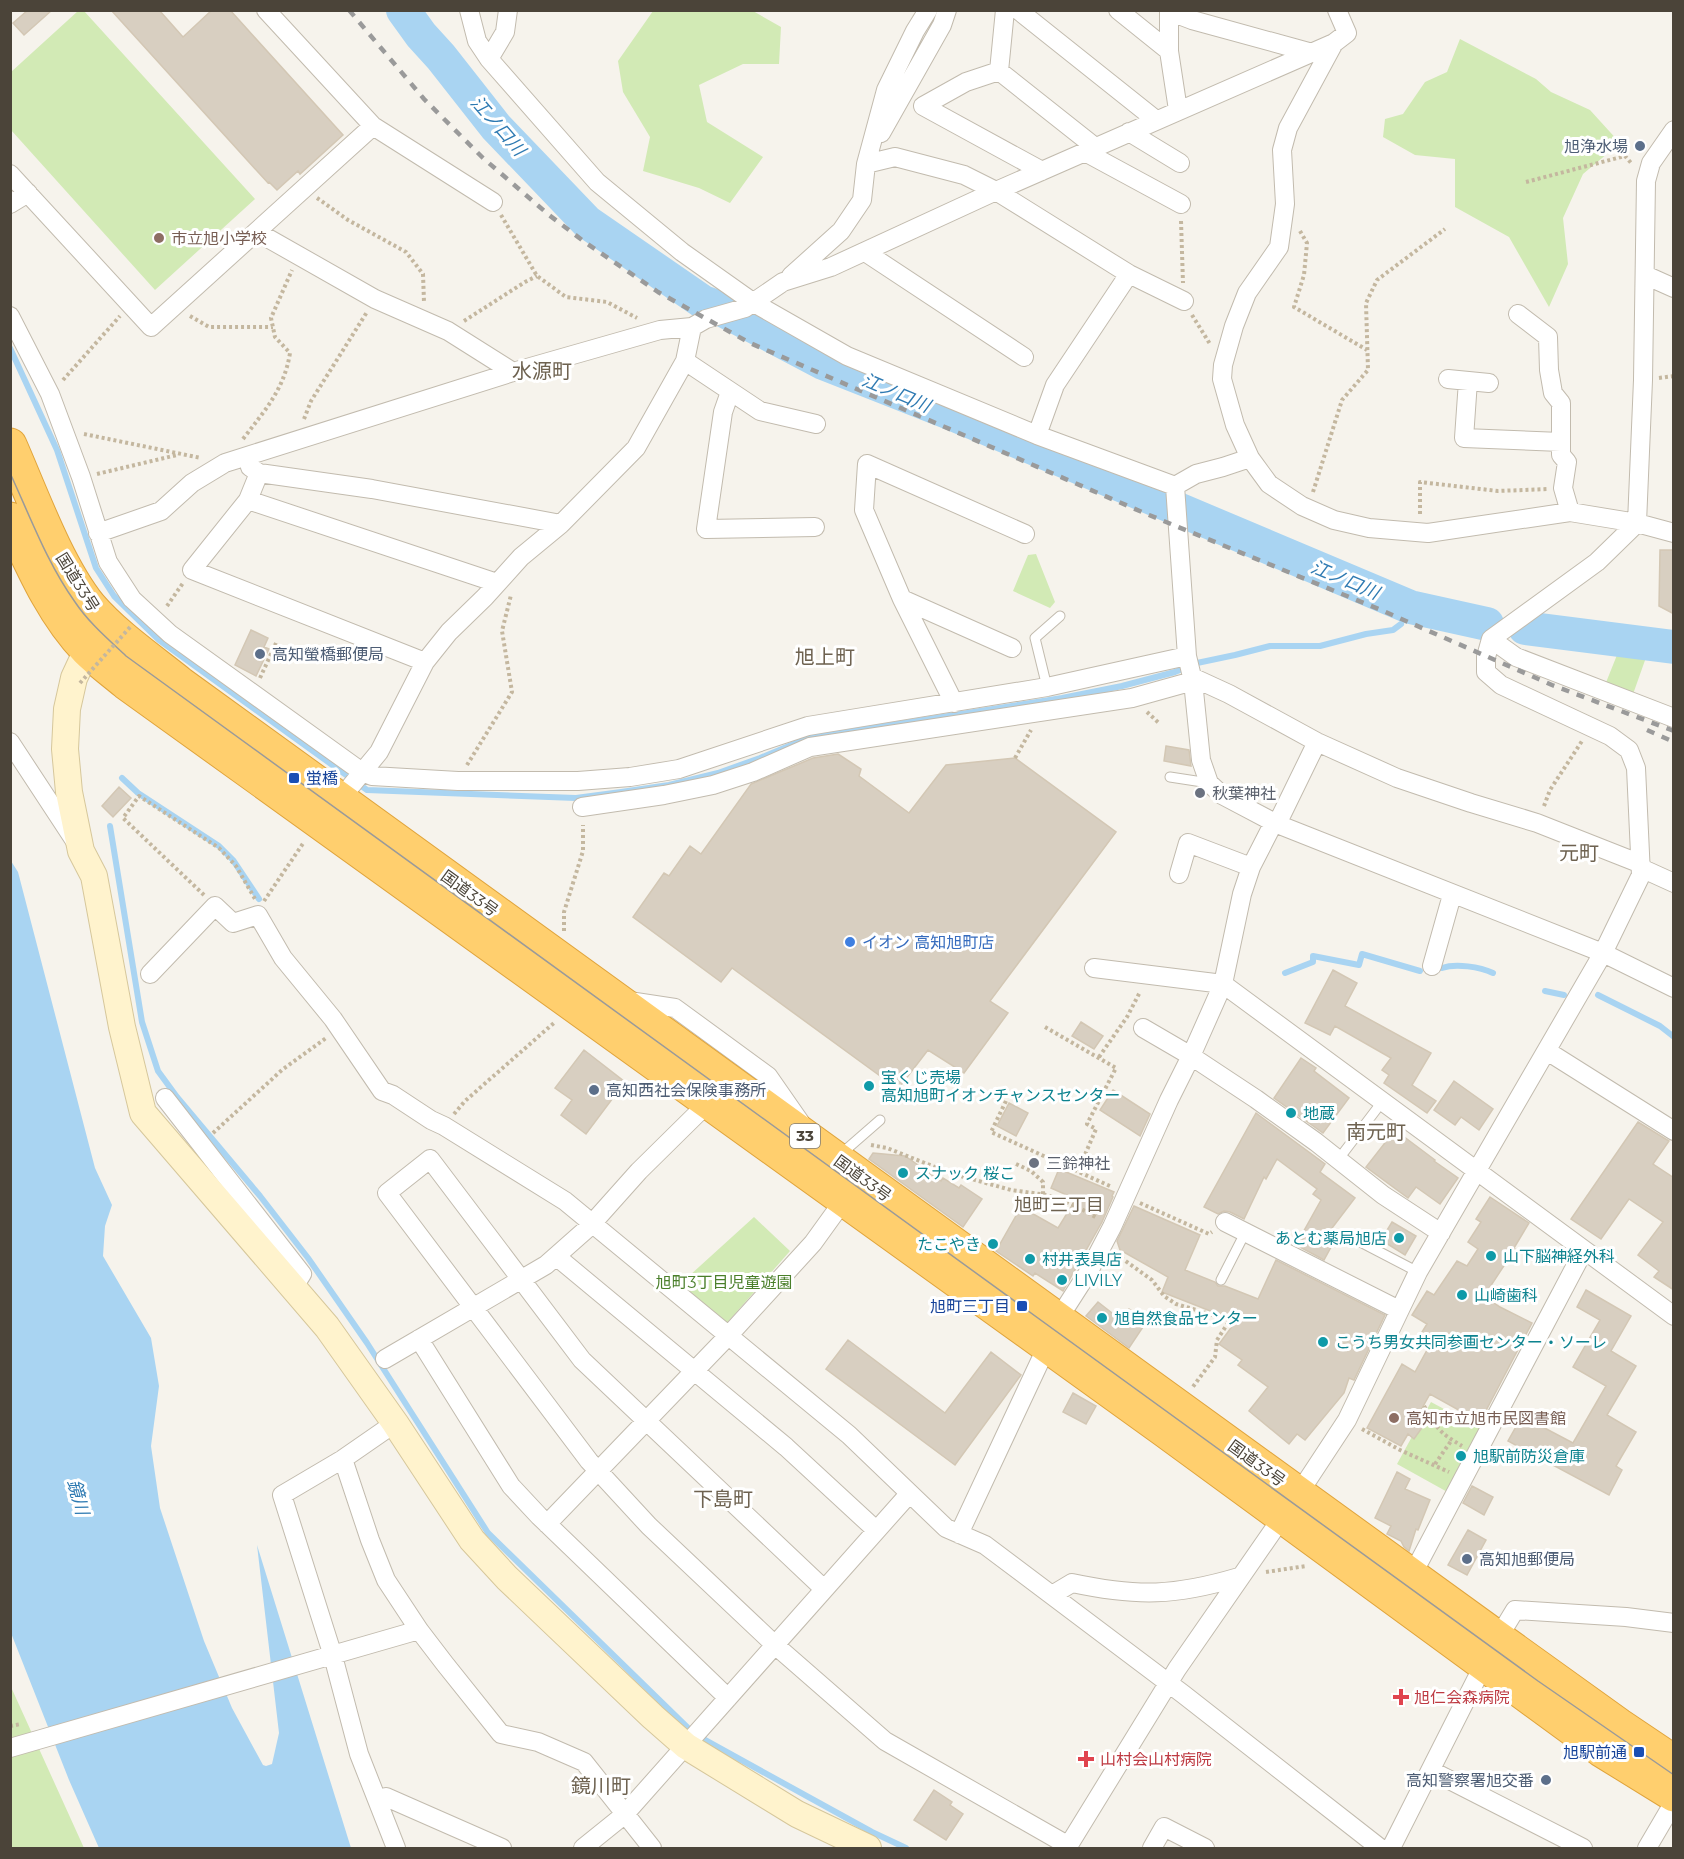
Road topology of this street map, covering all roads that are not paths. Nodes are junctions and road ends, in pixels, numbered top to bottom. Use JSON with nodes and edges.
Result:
{"nodes":[{"id":1,"x":266,"y":10,"type":"edge"},
{"id":2,"x":469,"y":10,"type":"edge"},
{"id":3,"x":508,"y":10,"type":"edge"},
{"id":4,"x":928,"y":10,"type":"edge"},
{"id":5,"x":947,"y":10,"type":"edge"},
{"id":6,"x":1005,"y":10,"type":"edge"},
{"id":7,"x":1018,"y":10,"type":"edge"},
{"id":8,"x":1118,"y":10,"type":"edge"},
{"id":9,"x":1336,"y":10,"type":"edge"},
{"id":10,"x":1170,"y":11,"type":"edge"},
{"id":11,"x":1334,"y":43,"type":"junction"},
{"id":12,"x":1169,"y":51,"type":"junction"},
{"id":13,"x":1312,"y":53,"type":"junction"},
{"id":14,"x":489,"y":59,"type":"junction"},
{"id":15,"x":999,"y":71,"type":"junction"},
{"id":16,"x":1178,"y":110,"type":"junction"},
{"id":17,"x":1156,"y":120,"type":"junction"},
{"id":18,"x":373,"y":126,"type":"junction"},
{"id":19,"x":1674,"y":130,"type":"edge"},
{"id":20,"x":1129,"y":132,"type":"junction"},
{"id":21,"x":1090,"y":150,"type":"junction"},
{"id":22,"x":868,"y":158,"type":"junction"},
{"id":23,"x":1180,"y":163,"type":"dead end"},
{"id":24,"x":1042,"y":171,"type":"junction"},
{"id":25,"x":10,"y":174,"type":"edge"},
{"id":26,"x":996,"y":191,"type":"junction"},
{"id":27,"x":28,"y":193,"type":"junction"},
{"id":28,"x":493,"y":202,"type":"road end"},
{"id":29,"x":10,"y":204,"type":"edge"},
{"id":30,"x":1181,"y":204,"type":"road end"},
{"id":31,"x":257,"y":232,"type":"junction"},
{"id":32,"x":865,"y":252,"type":"junction"},
{"id":33,"x":1130,"y":274,"type":"junction"},
{"id":34,"x":1645,"y":275,"type":"junction"},
{"id":35,"x":783,"y":282,"type":"junction"},
{"id":36,"x":1674,"y":288,"type":"edge"},
{"id":37,"x":1184,"y":301,"type":"road end"},
{"id":38,"x":750,"y":305,"type":"junction"},
{"id":39,"x":1518,"y":314,"type":"dead end"},
{"id":40,"x":10,"y":316,"type":"edge"},
{"id":41,"x":692,"y":327,"type":"junction"},
{"id":42,"x":1024,"y":357,"type":"dead end"},
{"id":43,"x":685,"y":361,"type":"junction"},
{"id":44,"x":513,"y":372,"type":"junction"},
{"id":45,"x":1448,"y":379,"type":"dead end"},
{"id":46,"x":1468,"y":381,"type":"junction"},
{"id":47,"x":1489,"y":383,"type":"dead end"},
{"id":48,"x":730,"y":392,"type":"junction"},
{"id":49,"x":816,"y":424,"type":"dead end"},
{"id":50,"x":1036,"y":435,"type":"junction"},
{"id":51,"x":1561,"y":442,"type":"junction"},
{"id":52,"x":10,"y":445,"type":"edge"},
{"id":53,"x":1250,"y":458,"type":"junction"},
{"id":54,"x":231,"y":461,"type":"junction"},
{"id":55,"x":259,"y":472,"type":"junction"},
{"id":56,"x":1176,"y":491,"type":"junction"},
{"id":57,"x":248,"y":500,"type":"junction"},
{"id":58,"x":1570,"y":512,"type":"junction"},
{"id":59,"x":10,"y":519,"type":"edge"},
{"id":60,"x":1637,"y":523,"type":"junction"},
{"id":61,"x":561,"y":524,"type":"junction"},
{"id":62,"x":815,"y":527,"type":"dead end"},
{"id":63,"x":98,"y":533,"type":"junction"},
{"id":64,"x":1674,"y":533,"type":"edge"},
{"id":65,"x":1025,"y":534,"type":"dead end"},
{"id":66,"x":497,"y":584,"type":"junction"},
{"id":67,"x":902,"y":599,"type":"junction"},
{"id":68,"x":1060,"y":616,"type":"dead end"},
{"id":69,"x":110,"y":634,"type":"junction"},
{"id":70,"x":1491,"y":639,"type":"junction"},
{"id":71,"x":1012,"y":648,"type":"dead end"},
{"id":72,"x":425,"y":662,"type":"junction"},
{"id":73,"x":1190,"y":669,"type":"junction"},
{"id":74,"x":1047,"y":687,"type":"junction"},
{"id":75,"x":954,"y":703,"type":"junction"},
{"id":76,"x":1674,"y":718,"type":"edge"},
{"id":77,"x":10,"y":742,"type":"edge"},
{"id":78,"x":1317,"y":742,"type":"junction"},
{"id":79,"x":733,"y":766,"type":"junction"},
{"id":80,"x":1170,"y":777,"type":"dead end"},
{"id":81,"x":1209,"y":783,"type":"junction"},
{"id":82,"x":347,"y":791,"type":"junction"},
{"id":83,"x":580,"y":795,"type":"junction"},
{"id":84,"x":1276,"y":823,"type":"junction"},
{"id":85,"x":81,"y":851,"type":"junction"},
{"id":86,"x":1641,"y":866,"type":"junction"},
{"id":87,"x":1251,"y":867,"type":"junction"},
{"id":88,"x":1179,"y":874,"type":"dead end"},
{"id":89,"x":1674,"y":883,"type":"edge"},
{"id":90,"x":1452,"y":895,"type":"junction"},
{"id":91,"x":1603,"y":953,"type":"junction"},
{"id":92,"x":1432,"y":966,"type":"dead end"},
{"id":93,"x":1094,"y":968,"type":"dead end"},
{"id":94,"x":150,"y":974,"type":"dead end"},
{"id":95,"x":1223,"y":984,"type":"junction"},
{"id":96,"x":1674,"y":988,"type":"edge"},
{"id":97,"x":1143,"y":1028,"type":"dead end"},
{"id":98,"x":1547,"y":1051,"type":"junction"},
{"id":99,"x":1191,"y":1056,"type":"junction"},
{"id":100,"x":165,"y":1098,"type":"dead end"},
{"id":101,"x":1382,"y":1102,"type":"junction"},
{"id":102,"x":708,"y":1103,"type":"junction"},
{"id":103,"x":880,"y":1120,"type":"dead end"},
{"id":104,"x":1674,"y":1131,"type":"edge"},
{"id":105,"x":1344,"y":1152,"type":"dead end"},
{"id":106,"x":829,"y":1159,"type":"junction"},
{"id":107,"x":1475,"y":1172,"type":"junction"},
{"id":108,"x":844,"y":1200,"type":"junction"},
{"id":109,"x":1225,"y":1222,"type":"road end"},
{"id":110,"x":592,"y":1223,"type":"junction"},
{"id":111,"x":1245,"y":1233,"type":"junction"},
{"id":112,"x":1441,"y":1233,"type":"junction"},
{"id":113,"x":1347,"y":1234,"type":"dead end"},
{"id":114,"x":1584,"y":1250,"type":"junction"},
{"id":115,"x":557,"y":1257,"type":"junction"},
{"id":116,"x":1418,"y":1272,"type":"junction"},
{"id":117,"x":521,"y":1280,"type":"junction"},
{"id":118,"x":1221,"y":1280,"type":"dead end"},
{"id":119,"x":293,"y":1288,"type":"junction"},
{"id":120,"x":473,"y":1306,"type":"junction"},
{"id":121,"x":1399,"y":1310,"type":"junction"},
{"id":122,"x":1674,"y":1316,"type":"edge"},
{"id":123,"x":1053,"y":1333,"type":"junction"},
{"id":124,"x":729,"y":1335,"type":"junction"},
{"id":125,"x":419,"y":1339,"type":"junction"},
{"id":126,"x":385,"y":1359,"type":"dead end"},
{"id":127,"x":694,"y":1371,"type":"junction"},
{"id":128,"x":646,"y":1422,"type":"junction"},
{"id":129,"x":395,"y":1423,"type":"junction"},
{"id":130,"x":343,"y":1459,"type":"junction"},
{"id":131,"x":598,"y":1471,"type":"junction"},
{"id":132,"x":909,"y":1494,"type":"junction"},
{"id":133,"x":1291,"y":1505,"type":"junction"},
{"id":134,"x":547,"y":1524,"type":"junction"},
{"id":135,"x":876,"y":1530,"type":"junction"},
{"id":136,"x":959,"y":1534,"type":"junction"},
{"id":137,"x":1239,"y":1577,"type":"junction"},
{"id":138,"x":824,"y":1589,"type":"junction"},
{"id":139,"x":1406,"y":1589,"type":"junction"},
{"id":140,"x":1052,"y":1595,"type":"junction"},
{"id":141,"x":1674,"y":1623,"type":"edge"},
{"id":142,"x":419,"y":1630,"type":"junction"},
{"id":143,"x":775,"y":1645,"type":"junction"},
{"id":144,"x":1491,"y":1651,"type":"junction"},
{"id":145,"x":333,"y":1656,"type":"junction"},
{"id":146,"x":1169,"y":1683,"type":"junction"},
{"id":147,"x":728,"y":1698,"type":"junction"},
{"id":148,"x":345,"y":1699,"type":"junction"},
{"id":149,"x":688,"y":1743,"type":"junction"},
{"id":150,"x":10,"y":1748,"type":"edge"},
{"id":151,"x":1674,"y":1762,"type":"edge"},
{"id":152,"x":1432,"y":1771,"type":"junction"},
{"id":153,"x":1674,"y":1795,"type":"edge"},
{"id":154,"x":386,"y":1797,"type":"junction"},
{"id":155,"x":1674,"y":1802,"type":"edge"},
{"id":156,"x":624,"y":1815,"type":"junction"},
{"id":157,"x":386,"y":1822,"type":"junction"},
{"id":158,"x":1068,"y":1847,"type":"edge"},
{"id":159,"x":396,"y":1848,"type":"edge"},
{"id":160,"x":502,"y":1848,"type":"edge"},
{"id":161,"x":583,"y":1848,"type":"edge"},
{"id":162,"x":652,"y":1848,"type":"edge"},
{"id":163,"x":868,"y":1848,"type":"edge"},
{"id":164,"x":1152,"y":1848,"type":"edge"},
{"id":165,"x":1205,"y":1848,"type":"edge"},
{"id":166,"x":1380,"y":1848,"type":"edge"},
{"id":167,"x":1391,"y":1848,"type":"edge"},
{"id":168,"x":1583,"y":1848,"type":"edge"},
{"id":169,"x":1647,"y":1848,"type":"edge"}],
"edges":[{"from":1,"to":18,"type":"street"},
{"from":2,"to":14,"type":"street"},
{"from":3,"to":14,"type":"street"},
{"from":4,"to":22,"type":"street"},
{"from":5,"to":22,"type":"street"},
{"from":6,"to":15,"type":"street"},
{"from":7,"to":17,"type":"street"},
{"from":8,"to":12,"type":"street"},
{"from":9,"to":11,"type":"street"},
{"from":10,"to":12,"type":"street"},
{"from":10,"to":13,"type":"street"},
{"from":11,"to":13,"type":"street"},
{"from":11,"to":53,"type":"street"},
{"from":12,"to":16,"type":"street"},
{"from":13,"to":16,"type":"street"},
{"from":14,"to":38,"type":"street"},
{"from":15,"to":21,"type":"street"},
{"from":15,"to":24,"type":"street"},
{"from":16,"to":17,"type":"street"},
{"from":17,"to":20,"type":"street"},
{"from":18,"to":28,"type":"street"},
{"from":18,"to":31,"type":"street"},
{"from":19,"to":34,"type":"street"},
{"from":20,"to":21,"type":"street"},
{"from":20,"to":23,"type":"street"},
{"from":21,"to":24,"type":"street"},
{"from":21,"to":30,"type":"street"},
{"from":22,"to":26,"type":"street"},
{"from":22,"to":35,"type":"street"},
{"from":24,"to":26,"type":"street"},
{"from":25,"to":27,"type":"street"},
{"from":26,"to":32,"type":"street"},
{"from":26,"to":33,"type":"street"},
{"from":27,"to":29,"type":"street"},
{"from":27,"to":31,"type":"street"},
{"from":31,"to":44,"type":"street"},
{"from":32,"to":35,"type":"street"},
{"from":32,"to":42,"type":"street"},
{"from":33,"to":37,"type":"street"},
{"from":33,"to":50,"type":"street"},
{"from":34,"to":36,"type":"street"},
{"from":34,"to":60,"type":"street"},
{"from":35,"to":38,"type":"street"},
{"from":38,"to":41,"type":"street"},
{"from":38,"to":50,"type":"street"},
{"from":39,"to":51,"type":"street"},
{"from":40,"to":63,"type":"street"},
{"from":41,"to":43,"type":"street"},
{"from":41,"to":44,"type":"street"},
{"from":43,"to":48,"type":"street"},
{"from":43,"to":61,"type":"street"},
{"from":44,"to":54,"type":"street"},
{"from":45,"to":46,"type":"street"},
{"from":46,"to":47,"type":"street"},
{"from":46,"to":51,"type":"street"},
{"from":48,"to":49,"type":"street"},
{"from":48,"to":62,"type":"street"},
{"from":50,"to":56,"type":"street"},
{"from":51,"to":58,"type":"street"},
{"from":52,"to":69,"type":"highway","name":"国道33号","number":"33"},
{"from":53,"to":56,"type":"street"},
{"from":53,"to":58,"type":"street"},
{"from":54,"to":55,"type":"street"},
{"from":54,"to":63,"type":"street"},
{"from":55,"to":57,"type":"street"},
{"from":55,"to":61,"type":"street"},
{"from":56,"to":73,"type":"street"},
{"from":57,"to":66,"type":"street"},
{"from":57,"to":72,"type":"street"},
{"from":58,"to":60,"type":"street"},
{"from":59,"to":69,"type":"highway","name":"国道33号","number":"33"},
{"from":60,"to":64,"type":"street"},
{"from":60,"to":70,"type":"street"},
{"from":61,"to":66,"type":"street"},
{"from":63,"to":82,"type":"street"},
{"from":65,"to":67,"type":"street"},
{"from":66,"to":72,"type":"street"},
{"from":67,"to":71,"type":"street"},
{"from":67,"to":75,"type":"street"},
{"from":68,"to":74,"type":"lane"},
{"from":69,"to":82,"type":"highway","name":"国道33号","number":"33"},
{"from":69,"to":85,"type":"street"},
{"from":70,"to":76,"type":"street"},
{"from":70,"to":86,"type":"street"},
{"from":72,"to":82,"type":"street"},
{"from":73,"to":74,"type":"street"},
{"from":73,"to":78,"type":"street"},
{"from":73,"to":79,"type":"street"},
{"from":73,"to":81,"type":"street"},
{"from":74,"to":75,"type":"street"},
{"from":75,"to":79,"type":"street"},
{"from":77,"to":85,"type":"street"},
{"from":78,"to":84,"type":"street"},
{"from":78,"to":86,"type":"street"},
{"from":79,"to":83,"type":"street"},
{"from":79,"to":83,"type":"street"},
{"from":80,"to":81,"type":"lane"},
{"from":81,"to":84,"type":"street"},
{"from":82,"to":83,"type":"street"},
{"from":82,"to":102,"type":"highway","name":"国道33号","number":"33"},
{"from":82,"to":106,"type":"highway","name":"国道33号","number":"33"},
{"from":84,"to":87,"type":"street"},
{"from":84,"to":90,"type":"street"},
{"from":85,"to":119,"type":"street"},
{"from":86,"to":89,"type":"street"},
{"from":86,"to":91,"type":"street"},
{"from":87,"to":88,"type":"street"},
{"from":87,"to":95,"type":"street"},
{"from":90,"to":91,"type":"street"},
{"from":90,"to":92,"type":"street"},
{"from":91,"to":96,"type":"street"},
{"from":91,"to":98,"type":"street"},
{"from":93,"to":95,"type":"street"},
{"from":94,"to":110,"type":"street"},
{"from":95,"to":99,"type":"street"},
{"from":95,"to":101,"type":"street"},
{"from":97,"to":99,"type":"street"},
{"from":98,"to":104,"type":"street"},
{"from":98,"to":107,"type":"street"},
{"from":99,"to":112,"type":"street"},
{"from":99,"to":123,"type":"street"},
{"from":100,"to":119,"type":"street"},
{"from":101,"to":105,"type":"lane"},
{"from":101,"to":107,"type":"street"},
{"from":102,"to":106,"type":"highway","name":"国道33号","number":"33"},
{"from":102,"to":110,"type":"street"},
{"from":103,"to":106,"type":"lane"},
{"from":106,"to":108,"type":"highway","name":"国道33号","number":"33"},
{"from":106,"to":123,"type":"highway","name":"国道33号","number":"33"},
{"from":107,"to":112,"type":"street"},
{"from":107,"to":114,"type":"street"},
{"from":108,"to":123,"type":"highway","name":"国道33号","number":"33"},
{"from":108,"to":124,"type":"street"},
{"from":109,"to":111,"type":"street"},
{"from":110,"to":115,"type":"street"},
{"from":110,"to":124,"type":"street"},
{"from":111,"to":118,"type":"lane"},
{"from":111,"to":121,"type":"street"},
{"from":112,"to":116,"type":"street"},
{"from":113,"to":116,"type":"lane"},
{"from":114,"to":122,"type":"street"},
{"from":114,"to":139,"type":"street"},
{"from":115,"to":117,"type":"street"},
{"from":115,"to":127,"type":"street"},
{"from":116,"to":121,"type":"street"},
{"from":117,"to":120,"type":"street"},
{"from":117,"to":120,"type":"street"},
{"from":117,"to":128,"type":"street"},
{"from":119,"to":129,"type":"street"},
{"from":120,"to":125,"type":"street"},
{"from":120,"to":131,"type":"street"},
{"from":121,"to":133,"type":"street"},
{"from":123,"to":133,"type":"highway","name":"国道33号","number":"33"},
{"from":123,"to":133,"type":"highway","name":"国道33号","number":"33"},
{"from":123,"to":136,"type":"street"},
{"from":124,"to":127,"type":"street"},
{"from":124,"to":132,"type":"street"},
{"from":125,"to":126,"type":"street"},
{"from":125,"to":134,"type":"street"},
{"from":127,"to":128,"type":"street"},
{"from":127,"to":135,"type":"street"},
{"from":128,"to":131,"type":"street"},
{"from":128,"to":138,"type":"street"},
{"from":129,"to":130,"type":"street"},
{"from":129,"to":149,"type":"street"},
{"from":130,"to":142,"type":"street"},
{"from":130,"to":145,"type":"street"},
{"from":131,"to":134,"type":"street"},
{"from":131,"to":143,"type":"street"},
{"from":132,"to":135,"type":"street"},
{"from":132,"to":136,"type":"street"},
{"from":133,"to":137,"type":"street"},
{"from":133,"to":139,"type":"highway","name":"国道33号","number":"33"},
{"from":133,"to":139,"type":"highway","name":"国道33号","number":"33"},
{"from":134,"to":147,"type":"street"},
{"from":135,"to":138,"type":"street"},
{"from":136,"to":140,"type":"street"},
{"from":137,"to":140,"type":"street"},
{"from":137,"to":146,"type":"street"},
{"from":138,"to":143,"type":"street"},
{"from":139,"to":144,"type":"highway","name":"国道33号","number":"33"},
{"from":140,"to":146,"type":"street"},
{"from":141,"to":144,"type":"street"},
{"from":142,"to":145,"type":"street"},
{"from":142,"to":156,"type":"street"},
{"from":143,"to":147,"type":"street"},
{"from":143,"to":158,"type":"street"},
{"from":144,"to":151,"type":"highway","name":"国道33号","number":"33"},
{"from":144,"to":152,"type":"street"},
{"from":144,"to":153,"type":"highway","name":"国道33号","number":"33"},
{"from":145,"to":148,"type":"street"},
{"from":145,"to":150,"type":"street"},
{"from":146,"to":158,"type":"street"},
{"from":146,"to":166,"type":"street"},
{"from":147,"to":149,"type":"street"},
{"from":148,"to":154,"type":"street"},
{"from":148,"to":157,"type":"street"},
{"from":149,"to":156,"type":"street"},
{"from":149,"to":163,"type":"street"},
{"from":152,"to":167,"type":"street"},
{"from":152,"to":168,"type":"street"},
{"from":154,"to":157,"type":"street"},
{"from":154,"to":160,"type":"street"},
{"from":155,"to":169,"type":"street"},
{"from":156,"to":161,"type":"street"},
{"from":156,"to":162,"type":"street"},
{"from":157,"to":159,"type":"street"},
{"from":164,"to":165,"type":"street"}]}
